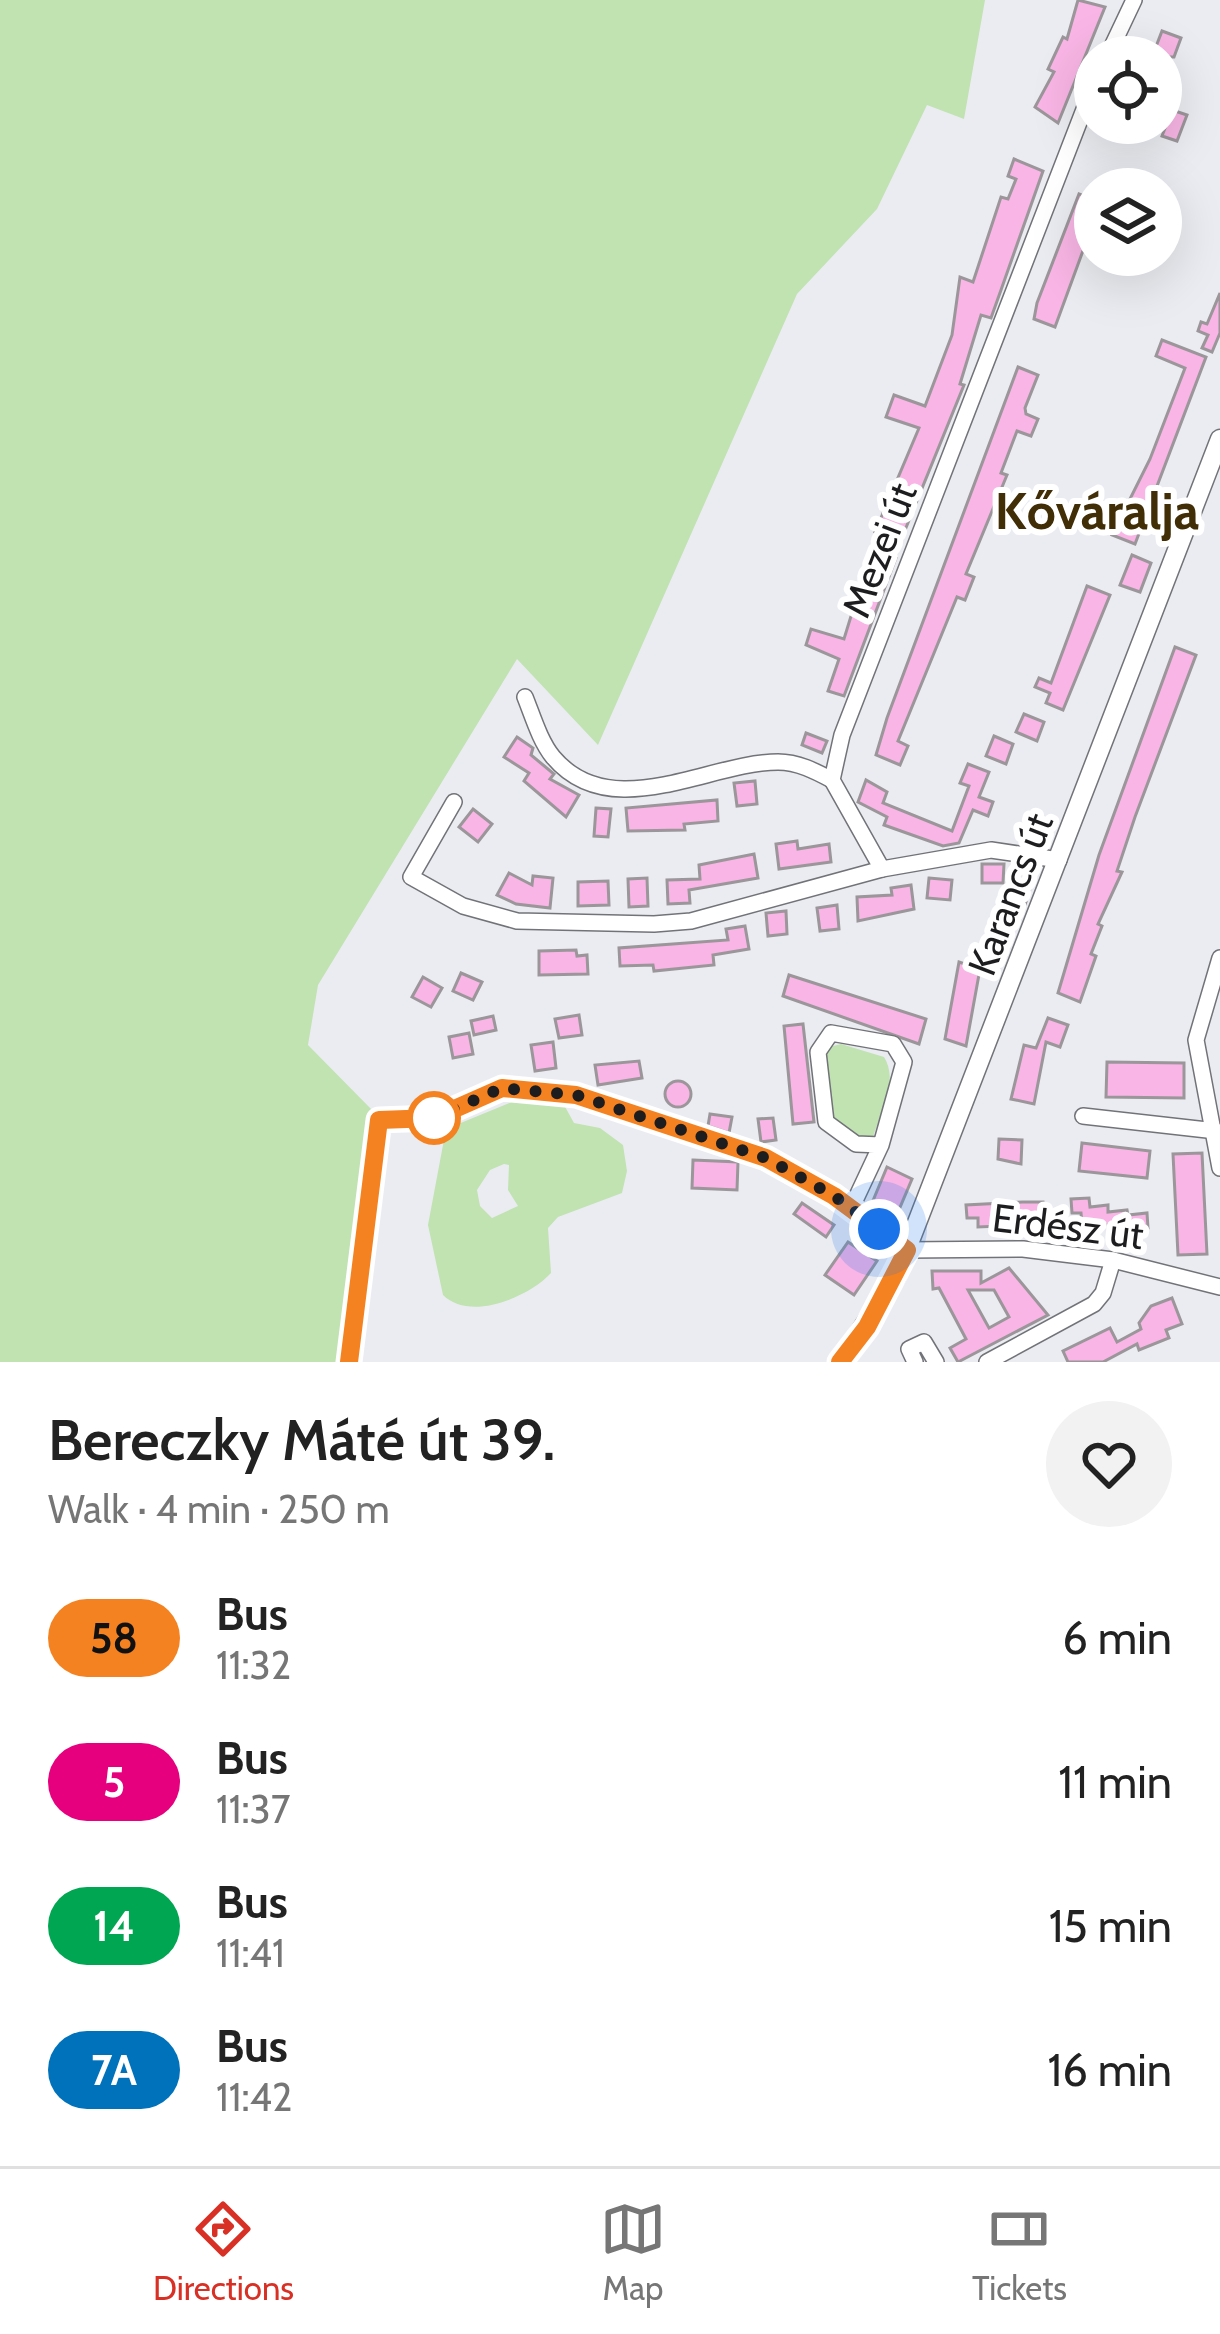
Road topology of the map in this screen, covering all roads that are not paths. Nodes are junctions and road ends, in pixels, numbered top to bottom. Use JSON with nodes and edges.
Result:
{"nodes":[{"id":1,"x":1134,"y":0,"type":"edge"},
{"id":2,"x":1117,"y":36,"type":"edge"},
{"id":3,"x":1074,"y":123,"type":"edge"},
{"id":4,"x":1220,"y":439,"type":"edge"},
{"id":5,"x":525,"y":697,"type":"dead end"},
{"id":6,"x":832,"y":780,"type":"junction"},
{"id":7,"x":454,"y":802,"type":"dead end"},
{"id":8,"x":1059,"y":860,"type":"junction"},
{"id":9,"x":882,"y":869,"type":"junction"},
{"id":10,"x":1220,"y":958,"type":"edge"},
{"id":11,"x":1083,"y":1116,"type":"dead end"},
{"id":12,"x":1216,"y":1131,"type":"junction"},
{"id":13,"x":881,"y":1145,"type":"junction"},
{"id":14,"x":1220,"y":1168,"type":"edge"},
{"id":15,"x":851,"y":1209,"type":"junction"},
{"id":16,"x":907,"y":1250,"type":"junction"},
{"id":17,"x":1113,"y":1260,"type":"junction"},
{"id":18,"x":1220,"y":1287,"type":"edge"},
{"id":19,"x":349,"y":1362,"type":"edge"},
{"id":20,"x":839,"y":1362,"type":"edge"},
{"id":21,"x":915,"y":1362,"type":"edge"},
{"id":22,"x":936,"y":1362,"type":"edge"},
{"id":23,"x":987,"y":1362,"type":"edge"}],
"edges":[{"from":1,"to":2,"type":"street"},
{"from":3,"to":6,"type":"street","name":"Mezei út"},
{"from":4,"to":8,"type":"main road","name":"Karancs út"},
{"from":5,"to":6,"type":"street"},
{"from":6,"to":9,"type":"street"},
{"from":7,"to":9,"type":"street"},
{"from":8,"to":9,"type":"street"},
{"from":8,"to":16,"type":"main road","name":"Karancs út"},
{"from":10,"to":12,"type":"street"},
{"from":11,"to":12,"type":"street"},
{"from":12,"to":14,"type":"street"},
{"from":13,"to":13,"type":"street"},
{"from":13,"to":15,"type":"street"},
{"from":15,"to":16,"type":"street"},
{"from":15,"to":19,"type":"street"},
{"from":16,"to":17,"type":"street","name":"Erdész út"},
{"from":16,"to":20,"type":"main road","name":"Karancs út"},
{"from":17,"to":18,"type":"street","name":"Erdész út"},
{"from":17,"to":23,"type":"street"},
{"from":21,"to":22,"type":"street"}]}
